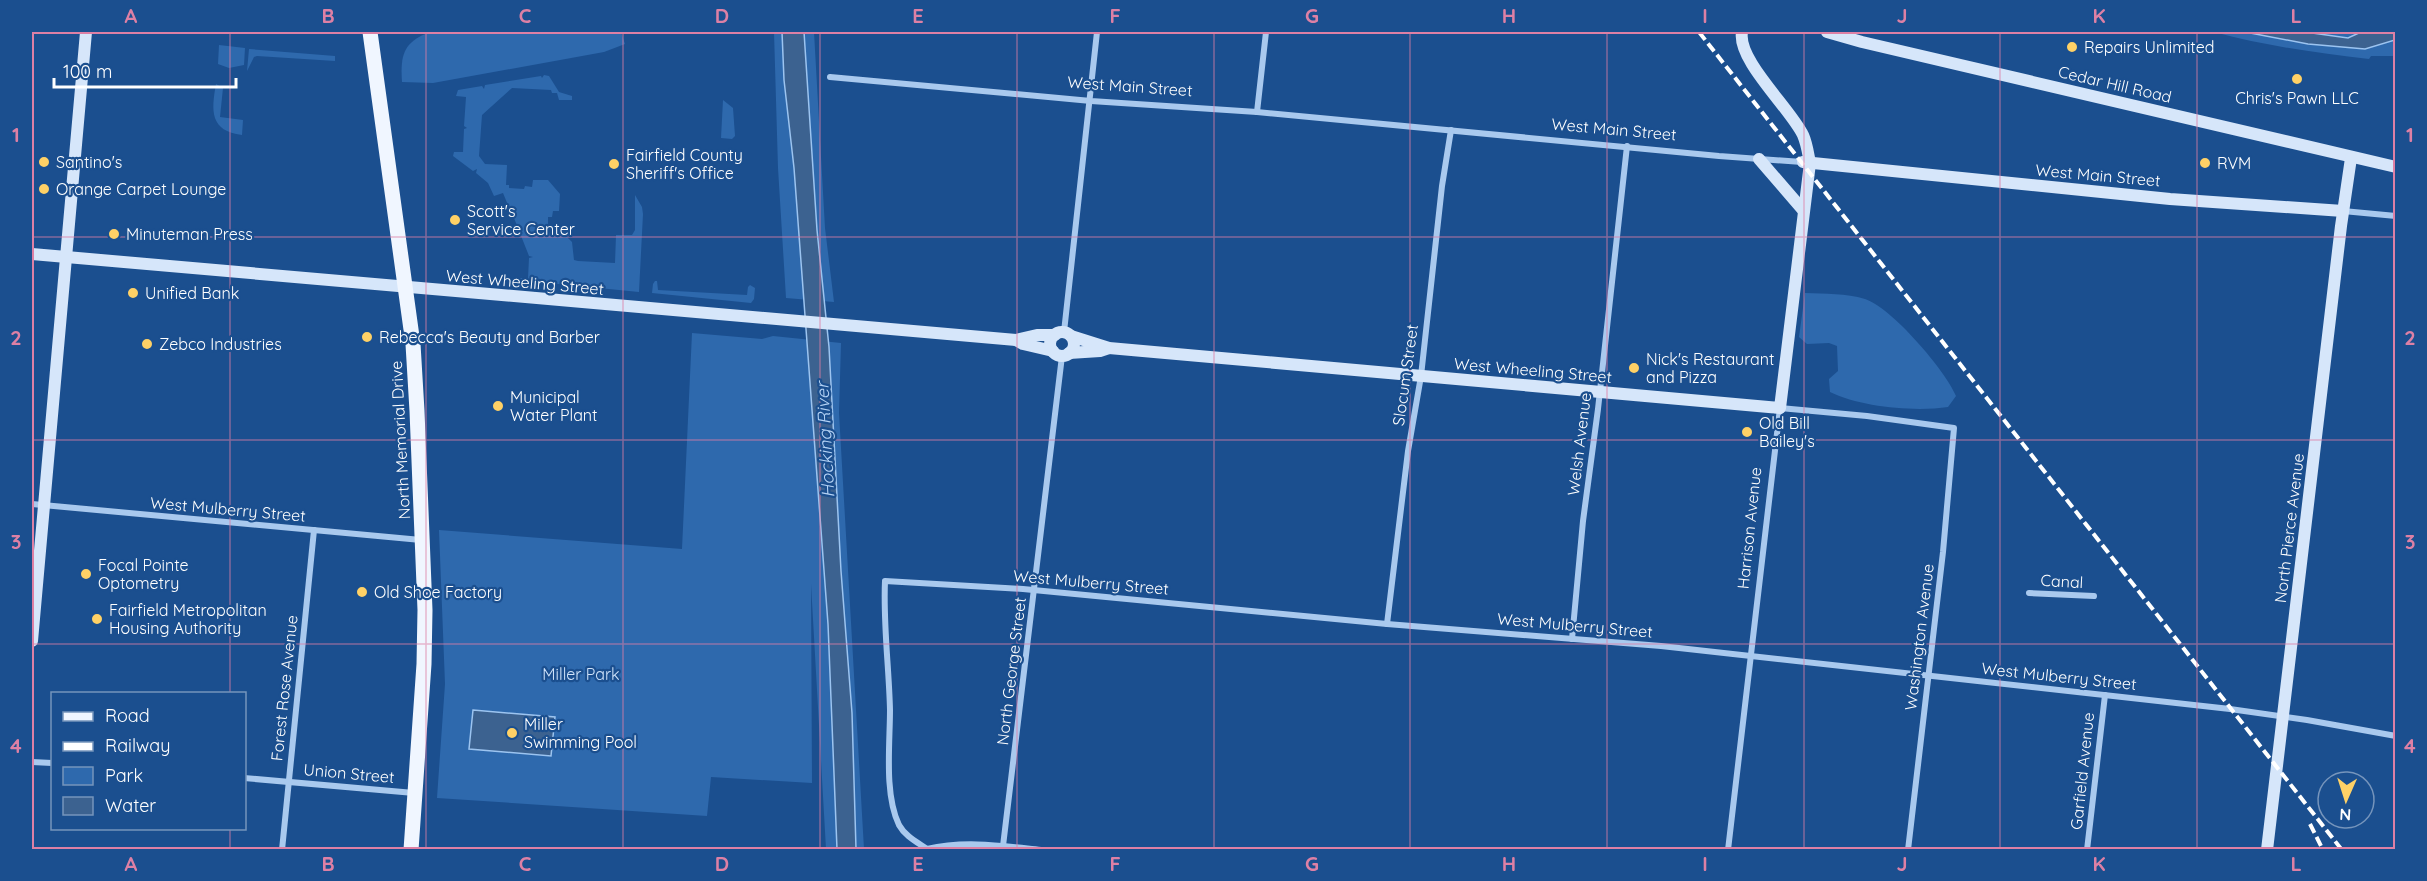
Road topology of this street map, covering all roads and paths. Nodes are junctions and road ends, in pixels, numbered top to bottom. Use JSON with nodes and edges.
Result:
{"nodes":[{"id":1,"x":86,"y":32,"type":"edge"},
{"id":2,"x":370,"y":32,"type":"edge"},
{"id":3,"x":1097,"y":32,"type":"edge"},
{"id":4,"x":1266,"y":32,"type":"edge"},
{"id":5,"x":1742,"y":32,"type":"edge"},
{"id":6,"x":1827,"y":32,"type":"edge"},
{"id":7,"x":830,"y":77,"type":"dead end"},
{"id":8,"x":1091,"y":101,"type":"junction"},
{"id":9,"x":1257,"y":111,"type":"junction"},
{"id":10,"x":1451,"y":130,"type":"junction"},
{"id":11,"x":1627,"y":146,"type":"junction"},
{"id":12,"x":2351,"y":158,"type":"junction"},
{"id":13,"x":1759,"y":159,"type":"junction"},
{"id":14,"x":1806,"y":162,"type":"junction"},
{"id":15,"x":2396,"y":167,"type":"edge"},
{"id":16,"x":1803,"y":210,"type":"junction"},
{"id":17,"x":2343,"y":211,"type":"junction"},
{"id":18,"x":2396,"y":216,"type":"edge"},
{"id":19,"x":32,"y":254,"type":"edge"},
{"id":20,"x":66,"y":256,"type":"junction"},
{"id":21,"x":405,"y":288,"type":"junction"},
{"id":22,"x":1063,"y":334,"type":"junction"},
{"id":23,"x":1016,"y":340,"type":"junction"},
{"id":24,"x":1108,"y":348,"type":"junction"},
{"id":25,"x":1061,"y":353,"type":"junction"},
{"id":26,"x":1421,"y":376,"type":"junction"},
{"id":27,"x":1600,"y":392,"type":"junction"},
{"id":28,"x":1780,"y":408,"type":"junction"},
{"id":29,"x":1954,"y":428,"type":"joint"},
{"id":30,"x":38,"y":504,"type":"edge"},
{"id":31,"x":314,"y":530,"type":"junction"},
{"id":32,"x":422,"y":540,"type":"junction"},
{"id":33,"x":1034,"y":590,"type":"junction"},
{"id":34,"x":2029,"y":593,"type":"dead end"},
{"id":35,"x":2094,"y":596,"type":"dead end"},
{"id":36,"x":1387,"y":624,"type":"junction"},
{"id":37,"x":1572,"y":639,"type":"junction"},
{"id":38,"x":32,"y":641,"type":"edge"},
{"id":39,"x":1751,"y":655,"type":"junction"},
{"id":40,"x":1928,"y":675,"type":"junction"},
{"id":41,"x":2105,"y":695,"type":"junction"},
{"id":42,"x":2283,"y":716,"type":"junction"},
{"id":43,"x":2396,"y":736,"type":"edge"},
{"id":44,"x":32,"y":762,"type":"edge"},
{"id":45,"x":51,"y":763,"type":"edge"},
{"id":46,"x":246,"y":778,"type":"edge"},
{"id":47,"x":288,"y":782,"type":"junction"},
{"id":48,"x":416,"y":793,"type":"junction"},
{"id":49,"x":1003,"y":846,"type":"junction"},
{"id":50,"x":282,"y":849,"type":"edge"},
{"id":51,"x":411,"y":849,"type":"edge"},
{"id":52,"x":927,"y":849,"type":"edge"},
{"id":53,"x":1041,"y":849,"type":"edge"},
{"id":54,"x":1728,"y":849,"type":"edge"},
{"id":55,"x":1908,"y":849,"type":"edge"},
{"id":56,"x":2087,"y":849,"type":"edge"},
{"id":57,"x":2267,"y":849,"type":"edge"}],
"edges":[{"from":1,"to":20,"type":"street"},
{"from":2,"to":21,"type":"main road","name":"North Memorial Drive"},
{"from":3,"to":8,"type":"street"},
{"from":4,"to":9,"type":"street"},
{"from":5,"to":14,"type":"street","name":"Harrison Avenue"},
{"from":6,"to":12,"type":"street","name":"Cedar Hill Road"},
{"from":7,"to":8,"type":"street","name":"West Main Street"},
{"from":8,"to":9,"type":"street","name":"West Main Street"},
{"from":8,"to":22,"type":"street"},
{"from":9,"to":10,"type":"street","name":"West Main Street"},
{"from":10,"to":11,"type":"street","name":"West Main Street"},
{"from":10,"to":26,"type":"street","name":"Slocum Street"},
{"from":11,"to":13,"type":"street","name":"West Main Street"},
{"from":11,"to":27,"type":"street","name":"Welsh Avenue"},
{"from":12,"to":15,"type":"street","name":"Cedar Hill Road"},
{"from":12,"to":17,"type":"street","name":"North Pierce Avenue"},
{"from":13,"to":14,"type":"street","name":"West Main Street"},
{"from":13,"to":16,"type":"street"},
{"from":14,"to":16,"type":"street","name":"Harrison Avenue"},
{"from":14,"to":17,"type":"street","name":"West Main Street"},
{"from":16,"to":28,"type":"street","name":"Harrison Avenue"},
{"from":17,"to":18,"type":"street","name":"West Main Street"},
{"from":17,"to":42,"type":"street","name":"North Pierce Avenue"},
{"from":19,"to":20,"type":"street","name":"West Wheeling Street"},
{"from":20,"to":21,"type":"street","name":"West Wheeling Street"},
{"from":20,"to":30,"type":"street"},
{"from":21,"to":23,"type":"street","name":"West Wheeling Street"},
{"from":21,"to":32,"type":"main road","name":"North Memorial Drive"},
{"from":22,"to":23,"type":"street","name":"West Wheeling Street"},
{"from":22,"to":24,"type":"street","name":"West Wheeling Street"},
{"from":22,"to":25,"type":"street"},
{"from":22,"to":25,"type":"street"},
{"from":23,"to":25,"type":"street","name":"West Wheeling Street"},
{"from":24,"to":25,"type":"street","name":"West Wheeling Street"},
{"from":24,"to":26,"type":"street","name":"West Wheeling Street"},
{"from":25,"to":33,"type":"street","name":"North George Street"},
{"from":26,"to":27,"type":"street","name":"West Wheeling Street"},
{"from":26,"to":36,"type":"street","name":"Slocum Street"},
{"from":27,"to":28,"type":"street","name":"West Wheeling Street"},
{"from":27,"to":37,"type":"street","name":"Welsh Avenue"},
{"from":28,"to":29,"type":"street","name":"West Wheeling Street"},
{"from":28,"to":39,"type":"street","name":"Harrison Avenue"},
{"from":29,"to":40,"type":"street","name":"Washington Avenue"},
{"from":30,"to":31,"type":"street","name":"West Mulberry Street"},
{"from":30,"to":38,"type":"street"},
{"from":31,"to":32,"type":"street","name":"West Mulberry Street"},
{"from":31,"to":47,"type":"street","name":"Forest Rose Avenue"},
{"from":32,"to":48,"type":"main road","name":"North Memorial Drive"},
{"from":33,"to":36,"type":"street","name":"West Mulberry Street"},
{"from":33,"to":49,"type":"street","name":"North George Street"},
{"from":33,"to":52,"type":"street","name":"West Mulberry Street"},
{"from":34,"to":35,"type":"street","name":"Canal"},
{"from":36,"to":37,"type":"street","name":"West Mulberry Street"},
{"from":37,"to":39,"type":"street","name":"West Mulberry Street"},
{"from":39,"to":40,"type":"street","name":"West Mulberry Street"},
{"from":39,"to":54,"type":"street","name":"Harrison Avenue"},
{"from":40,"to":41,"type":"street","name":"West Mulberry Street"},
{"from":40,"to":55,"type":"street","name":"Washington Avenue"},
{"from":41,"to":42,"type":"street","name":"West Mulberry Street"},
{"from":41,"to":56,"type":"street","name":"Garfield Avenue"},
{"from":42,"to":43,"type":"street","name":"West Mulberry Street"},
{"from":42,"to":57,"type":"street","name":"North Pierce Avenue"},
{"from":44,"to":45,"type":"street"},
{"from":46,"to":47,"type":"street","name":"Union Street"},
{"from":47,"to":48,"type":"street","name":"Union Street"},
{"from":47,"to":50,"type":"street","name":"Forest Rose Avenue"},
{"from":48,"to":51,"type":"main road","name":"North Memorial Drive"},
{"from":49,"to":52,"type":"street"},
{"from":49,"to":53,"type":"street"}]}
